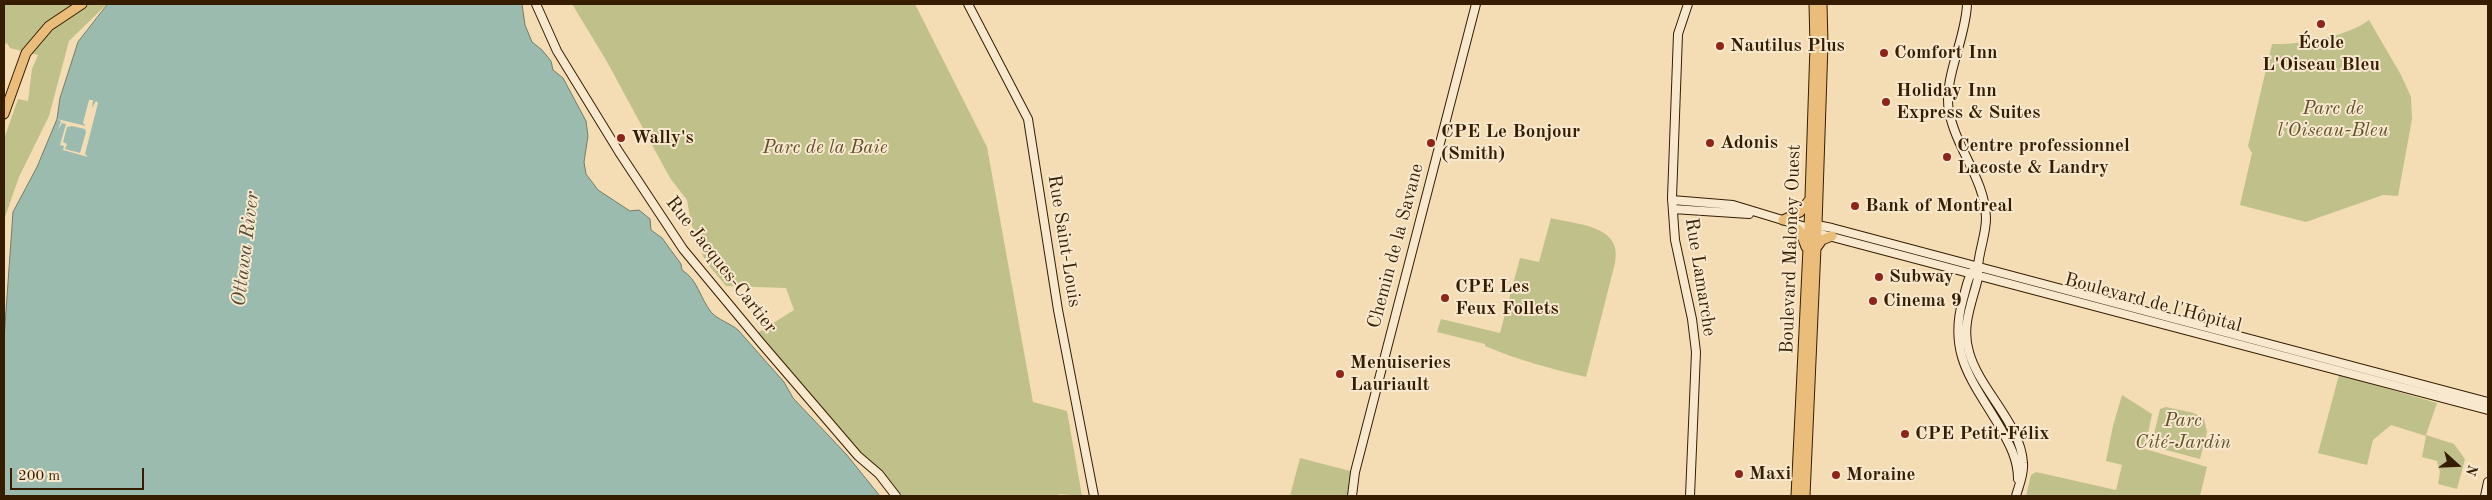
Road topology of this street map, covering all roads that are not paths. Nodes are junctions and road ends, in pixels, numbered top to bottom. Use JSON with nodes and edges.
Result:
{"nodes":[{"id":1,"x":82,"y":4,"type":"edge"},
{"id":2,"x":536,"y":4,"type":"edge"},
{"id":3,"x":968,"y":4,"type":"edge"},
{"id":4,"x":1476,"y":4,"type":"edge"},
{"id":5,"x":1688,"y":4,"type":"edge"},
{"id":6,"x":1814,"y":4,"type":"edge"},
{"id":7,"x":1822,"y":4,"type":"edge"},
{"id":8,"x":1967,"y":4,"type":"edge"},
{"id":9,"x":1817,"y":95,"type":"junction"},
{"id":10,"x":4,"y":113,"type":"edge"},
{"id":11,"x":1810,"y":199,"type":"junction"},
{"id":12,"x":1672,"y":200,"type":"junction"},
{"id":13,"x":1672,"y":209,"type":"junction"},
{"id":14,"x":1764,"y":215,"type":"junction"},
{"id":15,"x":1787,"y":222,"type":"junction"},
{"id":16,"x":1815,"y":228,"type":"junction"},
{"id":17,"x":1832,"y":236,"type":"junction"},
{"id":18,"x":1816,"y":248,"type":"junction"},
{"id":19,"x":1808,"y":253,"type":"junction"},
{"id":20,"x":1978,"y":266,"type":"junction"},
{"id":21,"x":1975,"y":274,"type":"junction"},
{"id":22,"x":1965,"y":356,"type":"junction"},
{"id":23,"x":2488,"y":402,"type":"edge"},
{"id":24,"x":2488,"y":410,"type":"edge"},
{"id":25,"x":2012,"y":430,"type":"junction"},
{"id":26,"x":2004,"y":434,"type":"junction"},
{"id":27,"x":2488,"y":482,"type":"edge"},
{"id":28,"x":2017,"y":494,"type":"edge"},
{"id":29,"x":896,"y":496,"type":"edge"},
{"id":30,"x":1094,"y":496,"type":"edge"},
{"id":31,"x":1352,"y":496,"type":"edge"},
{"id":32,"x":1690,"y":496,"type":"edge"},
{"id":33,"x":1796,"y":496,"type":"edge"},
{"id":34,"x":1805,"y":496,"type":"edge"},
{"id":35,"x":2485,"y":496,"type":"edge"}],
"edges":[{"from":1,"to":10,"type":"main road"},
{"from":2,"to":29,"type":"street","name":"Rue Jacques-Cartier"},
{"from":3,"to":30,"type":"street","name":"Rue Saint-Louis"},
{"from":4,"to":31,"type":"street","name":"Chemin de la Savane"},
{"from":5,"to":12,"type":"street","name":"Rue Lamarche"},
{"from":6,"to":9,"type":"main road","name":"Boulevard Maloney Ouest"},
{"from":7,"to":9,"type":"main road","name":"Boulevard Maloney Ouest"},
{"from":8,"to":20,"type":"street"},
{"from":9,"to":11,"type":"main road","name":"Boulevard Maloney Ouest"},
{"from":9,"to":16,"type":"main road","name":"Boulevard Maloney Ouest"},
{"from":11,"to":15,"type":"main road"},
{"from":11,"to":16,"type":"main road","name":"Boulevard Maloney Ouest"},
{"from":12,"to":13,"type":"street","name":"Rue Lamarche"},
{"from":12,"to":14,"type":"street","name":"Boulevard de l'Hôpital"},
{"from":13,"to":14,"type":"street","name":"Boulevard de l'Hôpital"},
{"from":13,"to":32,"type":"street","name":"Rue Lamarche"},
{"from":14,"to":15,"type":"street","name":"Boulevard de l'Hôpital"},
{"from":15,"to":16,"type":"street","name":"Boulevard de l'Hôpital"},
{"from":15,"to":19,"type":"main road"},
{"from":16,"to":17,"type":"street","name":"Boulevard de l'Hôpital"},
{"from":16,"to":18,"type":"main road","name":"Boulevard Maloney Ouest"},
{"from":16,"to":19,"type":"main road","name":"Boulevard Maloney Ouest"},
{"from":16,"to":20,"type":"street","name":"Boulevard de l'Hôpital"},
{"from":17,"to":18,"type":"main road"},
{"from":17,"to":21,"type":"street","name":"Boulevard de l'Hôpital"},
{"from":18,"to":34,"type":"main road","name":"Boulevard Maloney Ouest"},
{"from":19,"to":33,"type":"main road","name":"Boulevard Maloney Ouest"},
{"from":20,"to":21,"type":"street"},
{"from":20,"to":23,"type":"street","name":"Boulevard de l'Hôpital"},
{"from":21,"to":22,"type":"street"},
{"from":21,"to":24,"type":"street","name":"Boulevard de l'Hôpital"},
{"from":22,"to":25,"type":"street"},
{"from":22,"to":26,"type":"street"},
{"from":25,"to":26,"type":"street"},
{"from":25,"to":28,"type":"street"},
{"from":26,"to":28,"type":"street"},
{"from":27,"to":35,"type":"street"}]}
